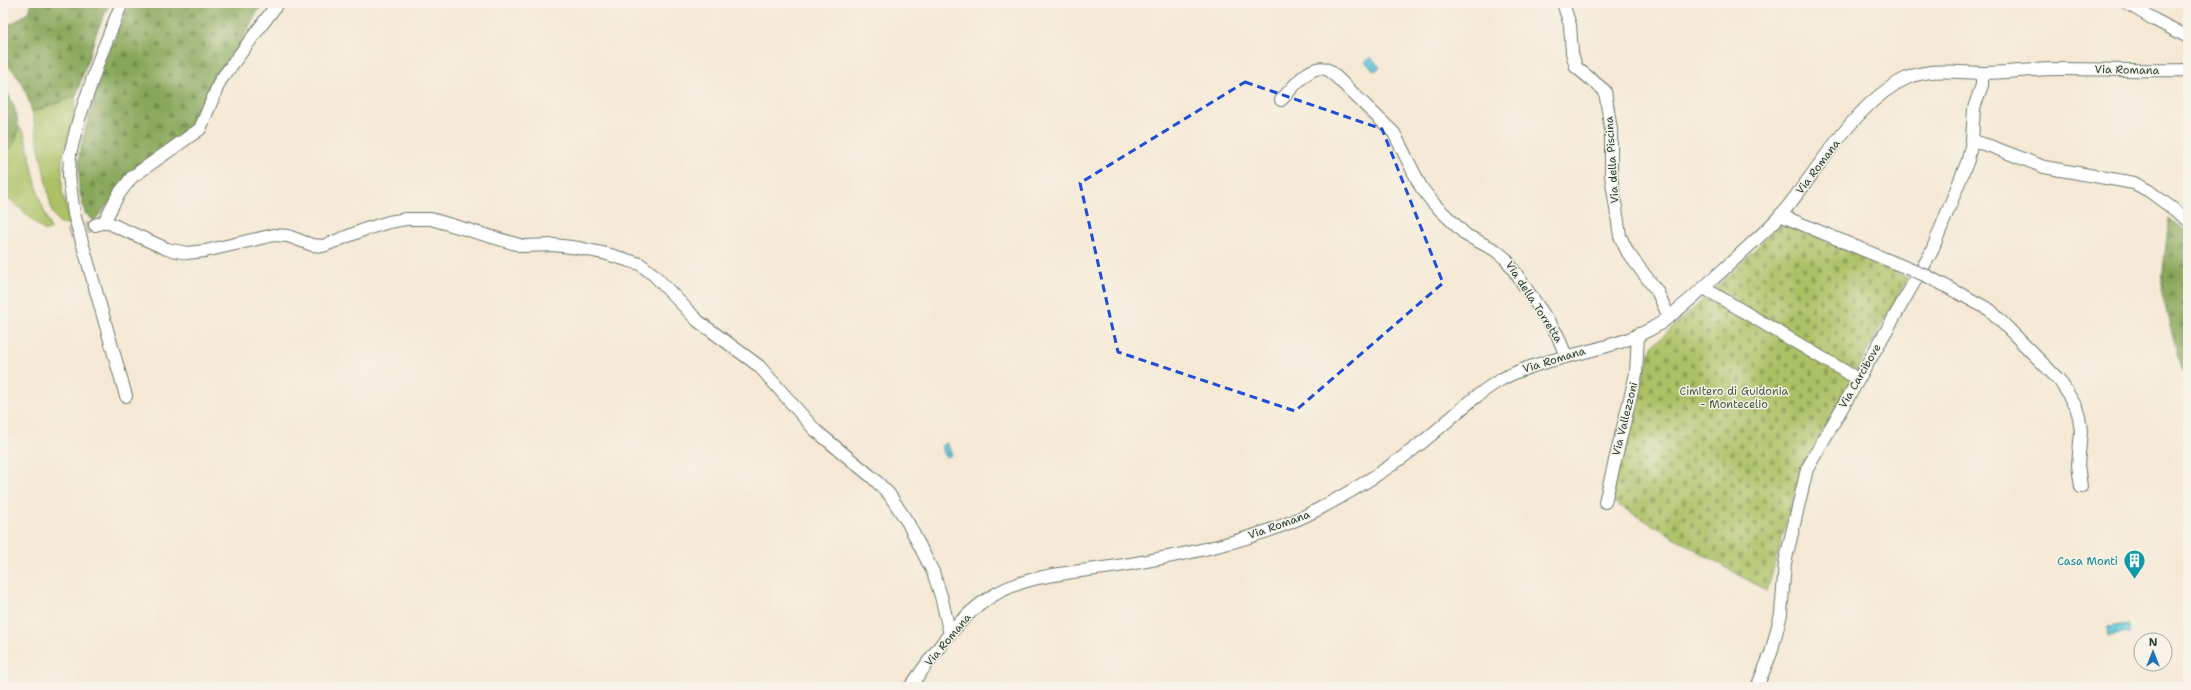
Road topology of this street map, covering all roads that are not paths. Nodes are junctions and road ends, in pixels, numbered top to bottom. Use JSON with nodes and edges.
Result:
{"nodes":[{"id":1,"x":122,"y":3,"type":"edge"},
{"id":2,"x":278,"y":3,"type":"edge"},
{"id":3,"x":1563,"y":3,"type":"edge"},
{"id":4,"x":2127,"y":3,"type":"edge"},
{"id":5,"x":2188,"y":37,"type":"edge"},
{"id":6,"x":2188,"y":70,"type":"edge"},
{"id":7,"x":1982,"y":73,"type":"junction"},
{"id":8,"x":1281,"y":100,"type":"dead end"},
{"id":9,"x":1972,"y":141,"type":"junction"},
{"id":10,"x":1780,"y":216,"type":"junction"},
{"id":11,"x":2188,"y":222,"type":"edge"},
{"id":12,"x":1704,"y":288,"type":"junction"},
{"id":13,"x":1669,"y":317,"type":"junction"},
{"id":14,"x":1638,"y":334,"type":"junction"},
{"id":15,"x":1566,"y":356,"type":"junction"},
{"id":16,"x":1851,"y":375,"type":"dead end"},
{"id":17,"x":126,"y":396,"type":"dead end"},
{"id":18,"x":2081,"y":487,"type":"dead end"},
{"id":19,"x":1605,"y":502,"type":"dead end"},
{"id":20,"x":950,"y":634,"type":"junction"},
{"id":21,"x":910,"y":687,"type":"edge"},
{"id":22,"x":1757,"y":687,"type":"edge"}],
"edges":[{"from":1,"to":17,"type":"street"},
{"from":2,"to":20,"type":"street"},
{"from":3,"to":13,"type":"street","name":"Via della Piscina"},
{"from":4,"to":5,"type":"street"},
{"from":6,"to":7,"type":"street","name":"Via Romana"},
{"from":7,"to":9,"type":"street","name":"Via Carcibove"},
{"from":7,"to":10,"type":"street","name":"Via Romana"},
{"from":8,"to":15,"type":"street","name":"Via della Torretta"},
{"from":9,"to":11,"type":"street"},
{"from":9,"to":22,"type":"street","name":"Via Carcibove"},
{"from":10,"to":12,"type":"street","name":"Via Romana"},
{"from":10,"to":18,"type":"street","bridge":true},
{"from":12,"to":13,"type":"street","name":"Via Romana"},
{"from":12,"to":16,"type":"street"},
{"from":13,"to":14,"type":"street","name":"Via Romana"},
{"from":14,"to":15,"type":"street","name":"Via Romana"},
{"from":14,"to":19,"type":"street","name":"Via Vallezzoni"},
{"from":15,"to":20,"type":"street","name":"Via Romana"},
{"from":20,"to":21,"type":"street","name":"Via Romana"}]}
